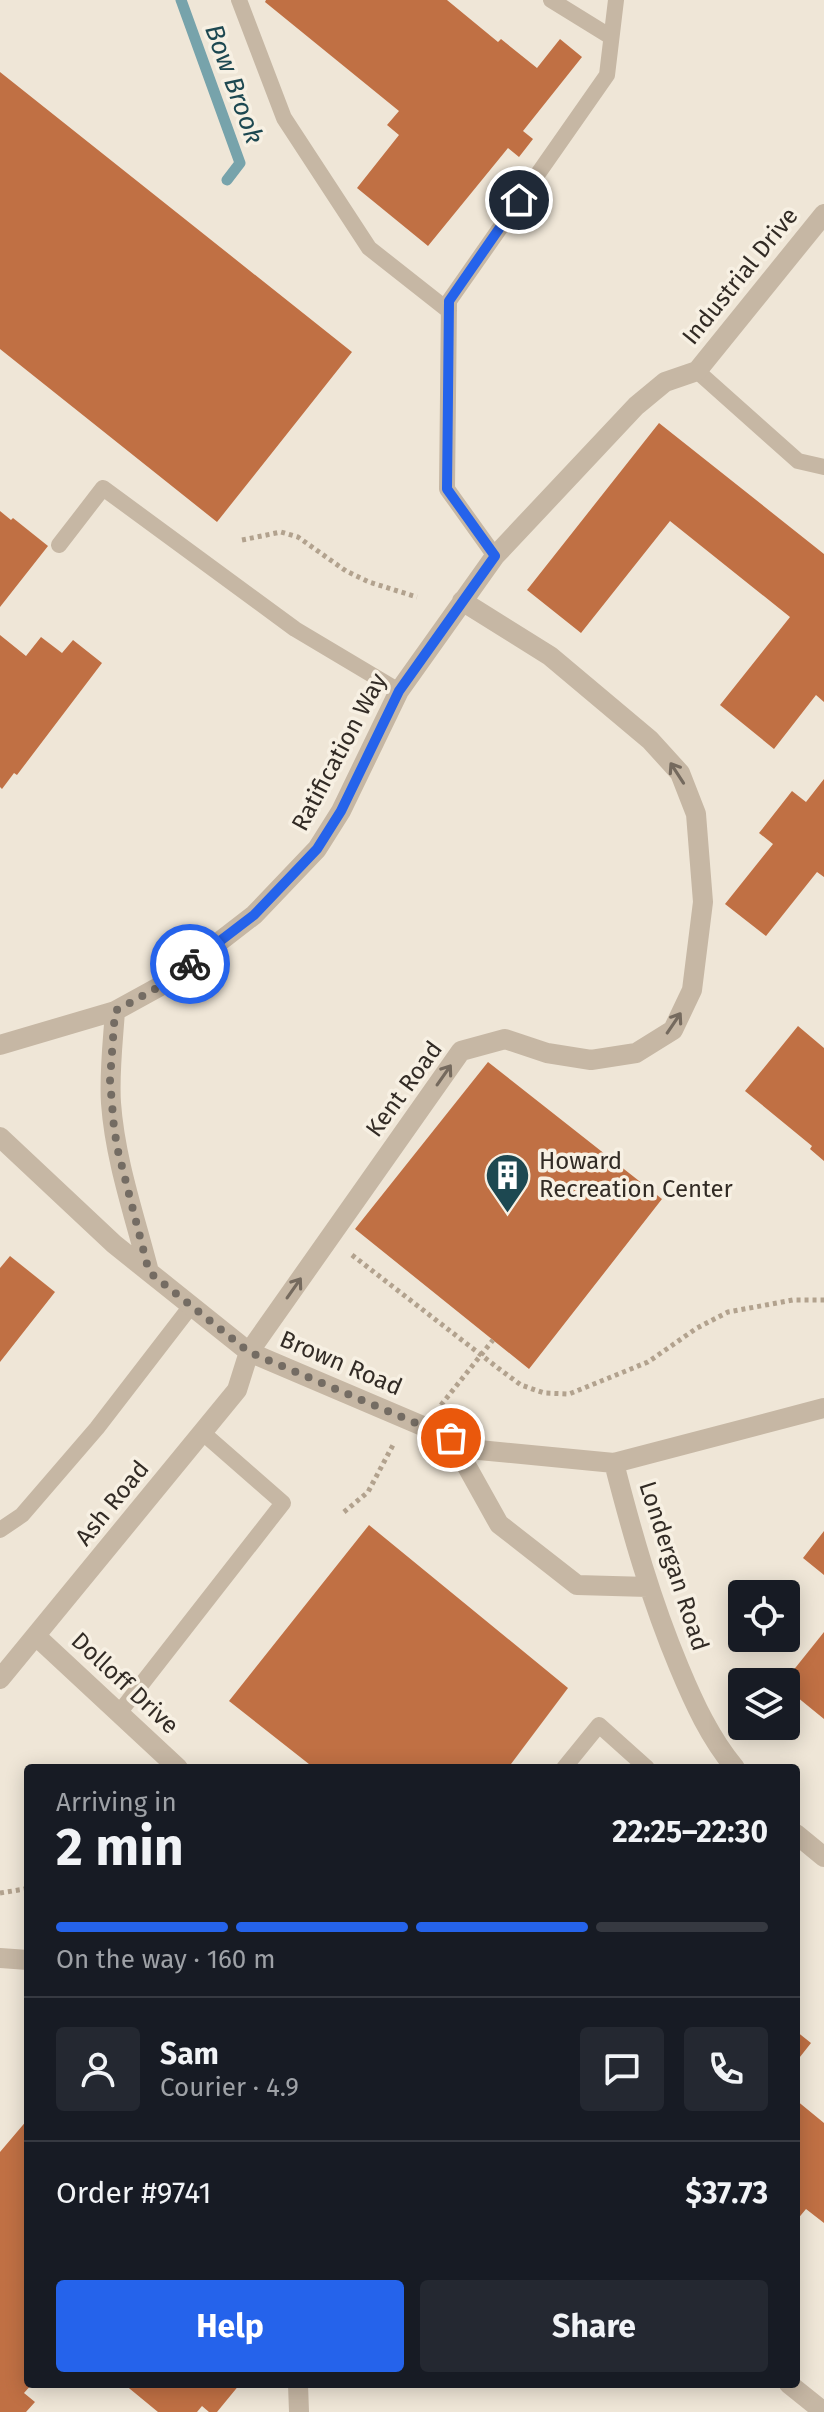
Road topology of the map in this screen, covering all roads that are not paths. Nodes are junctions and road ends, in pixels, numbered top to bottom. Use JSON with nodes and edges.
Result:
{"nodes":[{"id":1,"x":239,"y":0,"type":"edge"},
{"id":2,"x":551,"y":0,"type":"edge"},
{"id":3,"x":616,"y":0,"type":"edge"},
{"id":4,"x":611,"y":37,"type":"junction"},
{"id":5,"x":824,"y":214,"type":"edge"},
{"id":6,"x":449,"y":311,"type":"junction"},
{"id":7,"x":697,"y":371,"type":"junction"},
{"id":8,"x":824,"y":467,"type":"edge"},
{"id":9,"x":59,"y":545,"type":"dead end"},
{"id":10,"x":495,"y":556,"type":"junction"},
{"id":11,"x":462,"y":601,"type":"junction"},
{"id":12,"x":399,"y":691,"type":"junction"},
{"id":13,"x":115,"y":1011,"type":"junction"},
{"id":14,"x":0,"y":1045,"type":"edge"},
{"id":15,"x":0,"y":1137,"type":"edge"},
{"id":16,"x":149,"y":1272,"type":"junction"},
{"id":17,"x":191,"y":1306,"type":"junction"},
{"id":18,"x":249,"y":1352,"type":"junction"},
{"id":19,"x":824,"y":1408,"type":"edge"},
{"id":20,"x":203,"y":1433,"type":"junction"},
{"id":21,"x":451,"y":1438,"type":"junction"},
{"id":22,"x":614,"y":1463,"type":"junction"},
{"id":23,"x":0,"y":1530,"type":"edge"},
{"id":24,"x":648,"y":1587,"type":"junction"},
{"id":25,"x":36,"y":1636,"type":"junction"},
{"id":26,"x":0,"y":1679,"type":"edge"},
{"id":27,"x":119,"y":1713,"type":"junction"},
{"id":28,"x":174,"y":1764,"type":"edge"},
{"id":29,"x":567,"y":1764,"type":"edge"},
{"id":30,"x":643,"y":1764,"type":"edge"},
{"id":31,"x":731,"y":1764,"type":"edge"},
{"id":32,"x":800,"y":1837,"type":"edge"},
{"id":33,"x":824,"y":1857,"type":"edge"},
{"id":34,"x":0,"y":1958,"type":"edge"},
{"id":35,"x":24,"y":1960,"type":"edge"},
{"id":36,"x":298,"y":2388,"type":"edge"},
{"id":37,"x":794,"y":2388,"type":"edge"},
{"id":38,"x":299,"y":2412,"type":"edge"},
{"id":39,"x":824,"y":2412,"type":"edge"}],
"edges":[{"from":1,"to":6,"type":"lane"},
{"from":2,"to":4,"type":"lane"},
{"from":3,"to":4,"type":"lane"},
{"from":4,"to":6,"type":"lane"},
{"from":5,"to":7,"type":"street","name":"Industrial Drive"},
{"from":6,"to":10,"type":"lane"},
{"from":7,"to":8,"type":"lane"},
{"from":7,"to":10,"type":"street","name":"Ratification Way"},
{"from":9,"to":12,"type":"lane"},
{"from":10,"to":11,"type":"street","name":"Ratification Way"},
{"from":11,"to":12,"type":"street","name":"Ratification Way"},
{"from":18,"to":11,"type":"street","name":"Kent Road","one_way":true},
{"from":12,"to":13,"type":"street","name":"Ratification Way"},
{"from":13,"to":14,"type":"street","name":"Ratification Way"},
{"from":13,"to":16,"type":"street"},
{"from":15,"to":16,"type":"street","name":"Brown Road"},
{"from":16,"to":17,"type":"street","name":"Brown Road"},
{"from":17,"to":18,"type":"street","name":"Brown Road"},
{"from":17,"to":23,"type":"lane"},
{"from":18,"to":20,"type":"street","name":"Ash Road"},
{"from":18,"to":21,"type":"street","name":"Brown Road"},
{"from":19,"to":22,"type":"street","name":"Brown Road"},
{"from":20,"to":25,"type":"street","name":"Ash Road"},
{"from":20,"to":27,"type":"lane"},
{"from":21,"to":22,"type":"street","name":"Brown Road"},
{"from":21,"to":24,"type":"street"},
{"from":22,"to":24,"type":"street","name":"Londergan Road"},
{"from":24,"to":31,"type":"street","name":"Londergan Road"},
{"from":25,"to":26,"type":"street","name":"Ash Road"},
{"from":25,"to":27,"type":"street","name":"Dolloff Drive"},
{"from":27,"to":28,"type":"street","name":"Dolloff Drive"},
{"from":29,"to":30,"type":"lane"},
{"from":32,"to":33,"type":"street"},
{"from":34,"to":35,"type":"street"},
{"from":36,"to":38,"type":"street"},
{"from":37,"to":39,"type":"street"}]}
